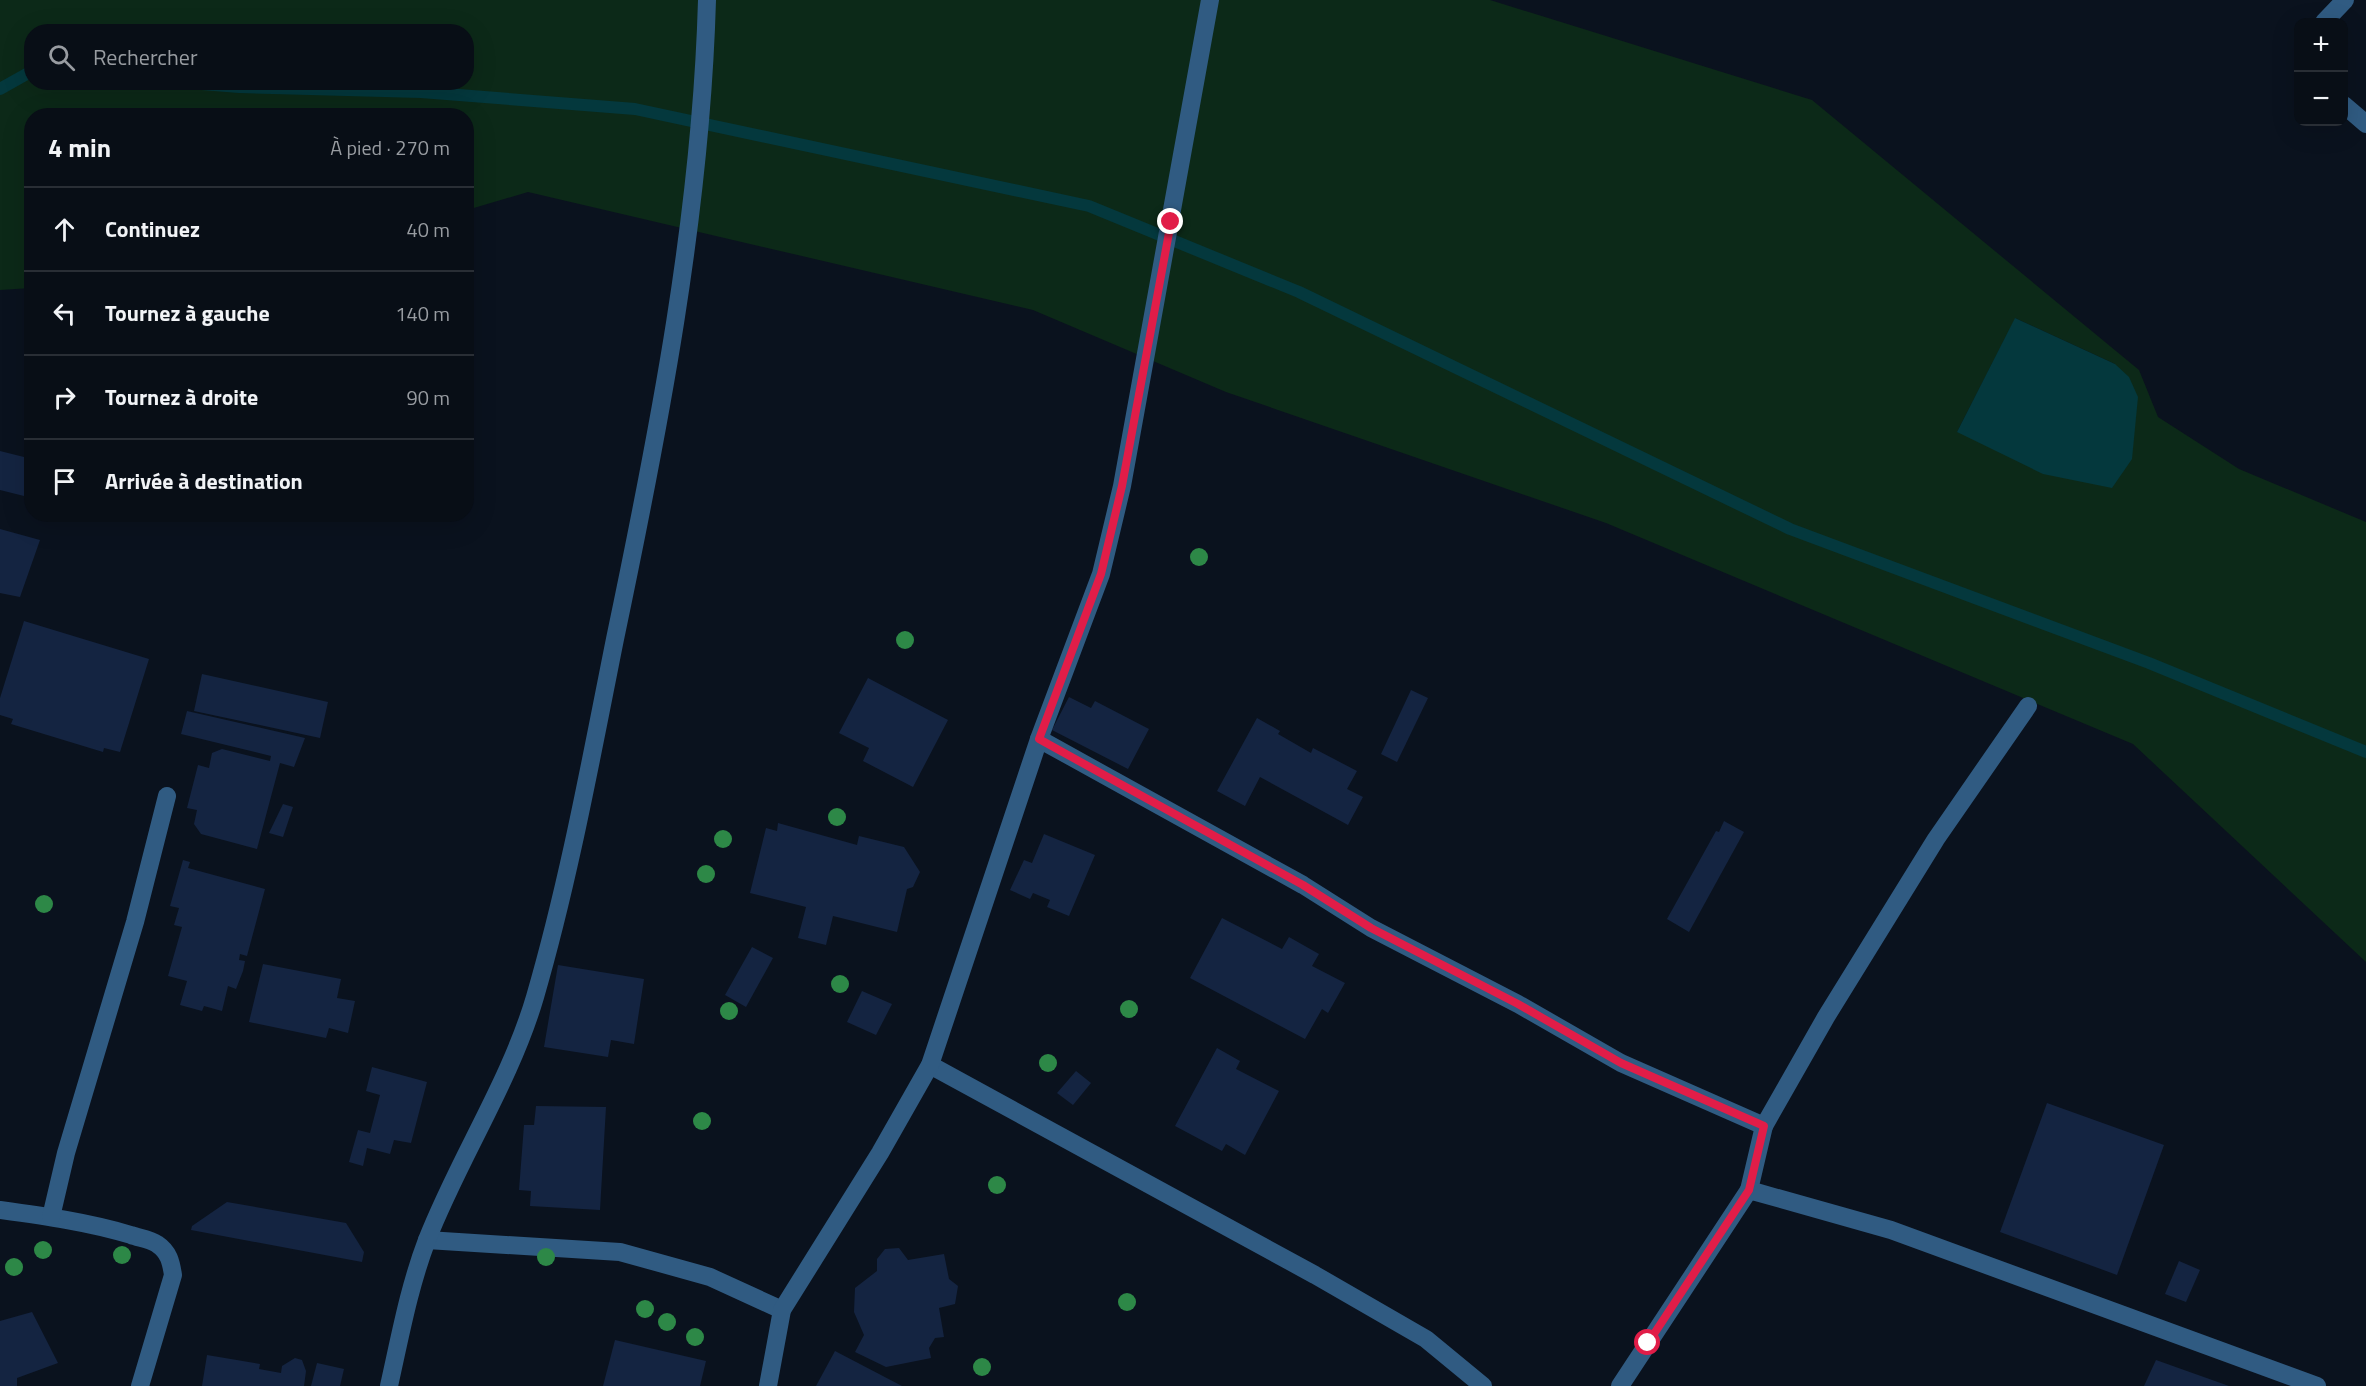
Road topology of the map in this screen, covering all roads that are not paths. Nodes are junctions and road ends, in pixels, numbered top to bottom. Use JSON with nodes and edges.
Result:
{"nodes":[{"id":1,"x":707,"y":0,"type":"edge"},
{"id":2,"x":1210,"y":0,"type":"edge"},
{"id":3,"x":2345,"y":0,"type":"edge"},
{"id":4,"x":2328,"y":18,"type":"edge"},
{"id":5,"x":2348,"y":109,"type":"edge"},
{"id":6,"x":2366,"y":124,"type":"edge"},
{"id":7,"x":2028,"y":706,"type":"dead end"},
{"id":8,"x":1039,"y":739,"type":"junction"},
{"id":9,"x":167,"y":796,"type":"dead end"},
{"id":10,"x":930,"y":1065,"type":"junction"},
{"id":11,"x":1764,"y":1126,"type":"junction"},
{"id":12,"x":1749,"y":1190,"type":"junction"},
{"id":13,"x":0,"y":1210,"type":"edge"},
{"id":14,"x":51,"y":1217,"type":"junction"},
{"id":15,"x":427,"y":1240,"type":"junction"},
{"id":16,"x":782,"y":1310,"type":"junction"},
{"id":17,"x":140,"y":1386,"type":"edge"},
{"id":18,"x":389,"y":1386,"type":"edge"},
{"id":19,"x":768,"y":1386,"type":"edge"},
{"id":20,"x":1483,"y":1386,"type":"edge"},
{"id":21,"x":1620,"y":1386,"type":"edge"},
{"id":22,"x":2318,"y":1386,"type":"edge"}],
"edges":[{"from":1,"to":15,"type":"street"},
{"from":2,"to":8,"type":"street"},
{"from":3,"to":4,"type":"street"},
{"from":5,"to":6,"type":"street"},
{"from":7,"to":11,"type":"street"},
{"from":8,"to":10,"type":"street"},
{"from":8,"to":11,"type":"street"},
{"from":9,"to":14,"type":"street"},
{"from":10,"to":16,"type":"street"},
{"from":10,"to":20,"type":"street"},
{"from":11,"to":12,"type":"street"},
{"from":12,"to":21,"type":"street"},
{"from":12,"to":22,"type":"street"},
{"from":13,"to":14,"type":"street"},
{"from":14,"to":17,"type":"street"},
{"from":15,"to":16,"type":"street"},
{"from":15,"to":18,"type":"street"},
{"from":16,"to":19,"type":"street"}]}
